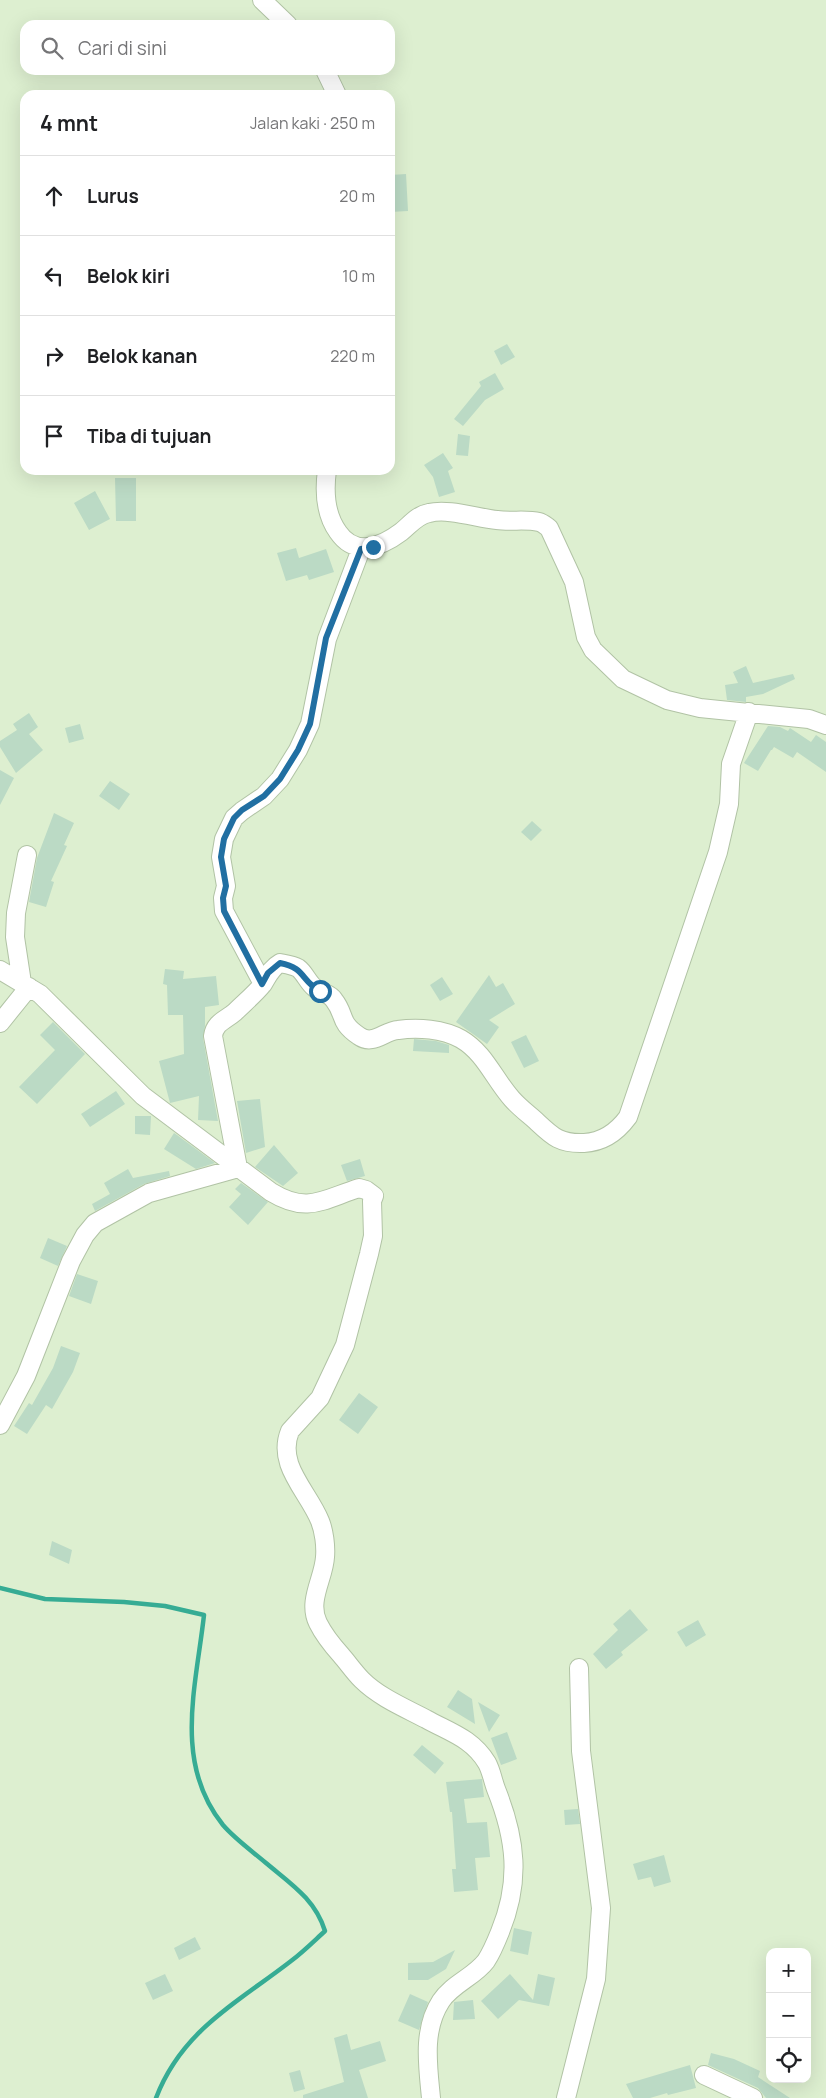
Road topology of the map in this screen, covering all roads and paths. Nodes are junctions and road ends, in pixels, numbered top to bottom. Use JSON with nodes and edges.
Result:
{"nodes":[{"id":1,"x":262,"y":0,"type":"edge"},
{"id":2,"x":283,"y":20,"type":"edge"},
{"id":3,"x":327,"y":75,"type":"edge"},
{"id":4,"x":334,"y":90,"type":"edge"},
{"id":5,"x":327,"y":475,"type":"edge"},
{"id":6,"x":361,"y":549,"type":"junction"},
{"id":7,"x":748,"y":712,"type":"junction"},
{"id":8,"x":826,"y":725,"type":"edge"},
{"id":9,"x":26,"y":855,"type":"dead end"},
{"id":10,"x":0,"y":970,"type":"edge"},
{"id":11,"x":262,"y":984,"type":"junction"},
{"id":12,"x":26,"y":985,"type":"junction"},
{"id":13,"x":0,"y":1023,"type":"edge"},
{"id":14,"x":238,"y":1168,"type":"junction"},
{"id":15,"x":0,"y":1425,"type":"edge"},
{"id":16,"x":579,"y":1668,"type":"dead end"},
{"id":17,"x":704,"y":2075,"type":"dead end"},
{"id":18,"x":431,"y":2098,"type":"edge"},
{"id":19,"x":566,"y":2098,"type":"edge"},
{"id":20,"x":753,"y":2098,"type":"edge"}],
"edges":[{"from":1,"to":2,"type":"street"},
{"from":3,"to":4,"type":"street"},
{"from":5,"to":6,"type":"street"},
{"from":6,"to":7,"type":"street"},
{"from":6,"to":11,"type":"street"},
{"from":7,"to":8,"type":"street"},
{"from":7,"to":11,"type":"street"},
{"from":9,"to":12,"type":"street"},
{"from":10,"to":12,"type":"street"},
{"from":11,"to":14,"type":"street"},
{"from":12,"to":13,"type":"street"},
{"from":12,"to":14,"type":"street"},
{"from":14,"to":15,"type":"street"},
{"from":14,"to":18,"type":"street"},
{"from":16,"to":19,"type":"street"},
{"from":17,"to":20,"type":"street"}]}
